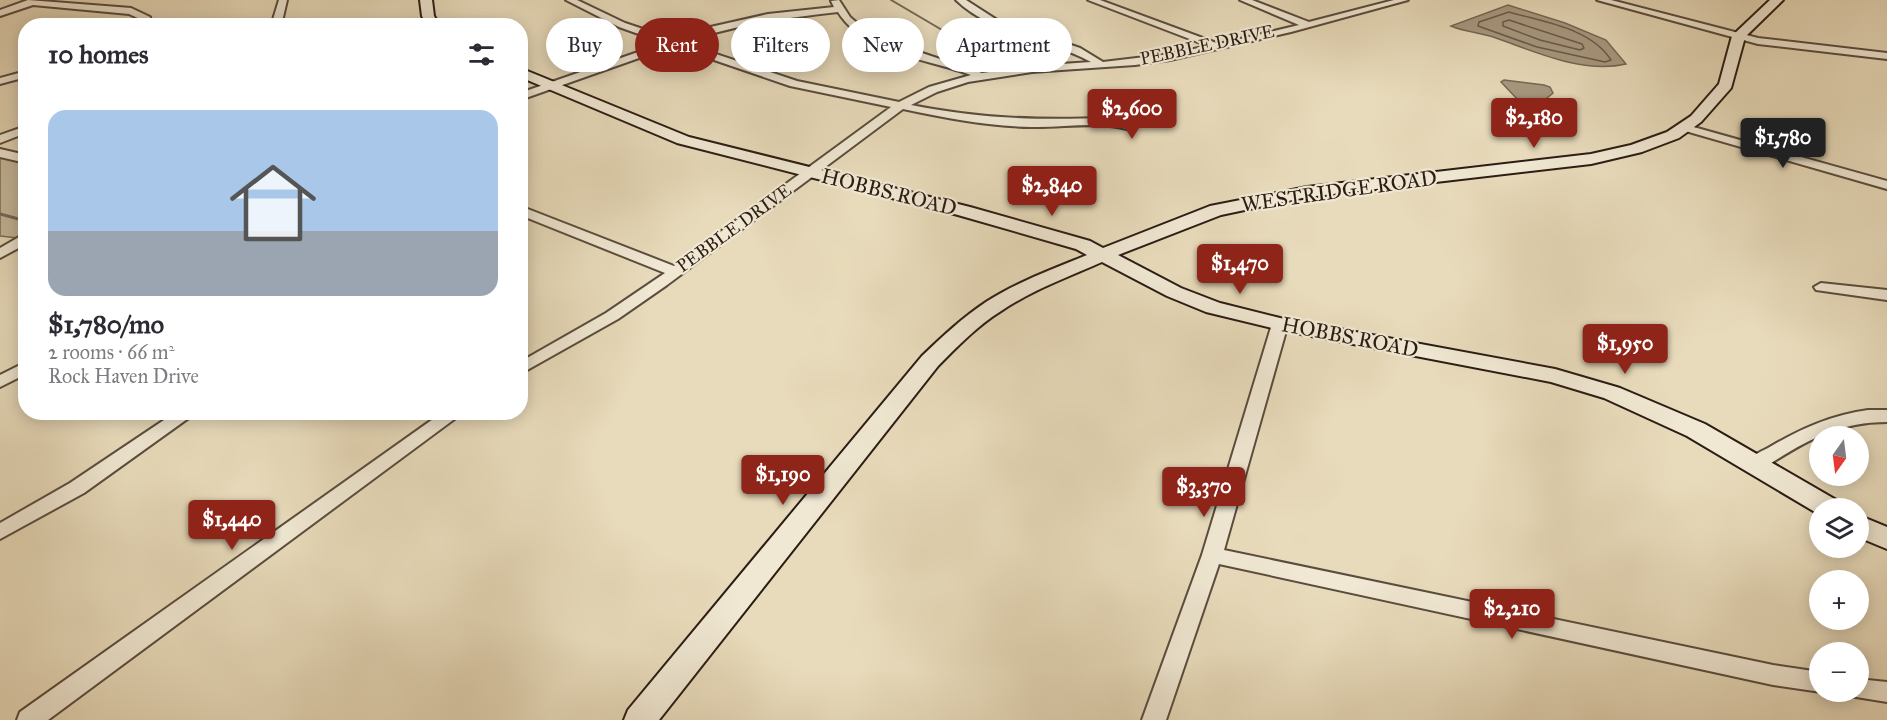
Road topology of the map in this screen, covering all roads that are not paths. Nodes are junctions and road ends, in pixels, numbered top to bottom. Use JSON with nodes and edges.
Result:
{"nodes":[{"id":1,"x":283,"y":0,"type":"edge"},
{"id":2,"x":426,"y":0,"type":"edge"},
{"id":3,"x":570,"y":0,"type":"edge"},
{"id":4,"x":960,"y":0,"type":"edge"},
{"id":5,"x":1092,"y":0,"type":"edge"},
{"id":6,"x":1244,"y":0,"type":"edge"},
{"id":7,"x":1404,"y":0,"type":"edge"},
{"id":8,"x":1600,"y":0,"type":"edge"},
{"id":9,"x":1778,"y":0,"type":"edge"},
{"id":10,"x":35,"y":1,"type":"edge"},
{"id":11,"x":1383,"y":2,"type":"edge"},
{"id":12,"x":836,"y":5,"type":"edge"},
{"id":13,"x":0,"y":14,"type":"edge"},
{"id":14,"x":145,"y":18,"type":"edge"},
{"id":15,"x":278,"y":18,"type":"edge"},
{"id":16,"x":429,"y":18,"type":"edge"},
{"id":17,"x":1306,"y":24,"type":"junction"},
{"id":18,"x":719,"y":29,"type":"edge"},
{"id":19,"x":635,"y":30,"type":"edge"},
{"id":20,"x":1738,"y":36,"type":"junction"},
{"id":21,"x":1216,"y":46,"type":"junction"},
{"id":22,"x":1887,"y":56,"type":"edge"},
{"id":23,"x":635,"y":57,"type":"edge"},
{"id":24,"x":719,"y":59,"type":"edge"},
{"id":25,"x":1099,"y":63,"type":"junction"},
{"id":26,"x":978,"y":74,"type":"junction"},
{"id":27,"x":18,"y":76,"type":"edge"},
{"id":28,"x":528,"y":76,"type":"edge"},
{"id":29,"x":0,"y":81,"type":"edge"},
{"id":30,"x":552,"y":86,"type":"junction"},
{"id":31,"x":528,"y":94,"type":"edge"},
{"id":32,"x":900,"y":106,"type":"junction"},
{"id":33,"x":1110,"y":121,"type":"dead end"},
{"id":34,"x":1686,"y":128,"type":"junction"},
{"id":35,"x":18,"y":132,"type":"edge"},
{"id":36,"x":0,"y":139,"type":"edge"},
{"id":37,"x":0,"y":153,"type":"edge"},
{"id":38,"x":18,"y":157,"type":"edge"},
{"id":39,"x":810,"y":173,"type":"junction"},
{"id":40,"x":1887,"y":185,"type":"edge"},
{"id":41,"x":528,"y":213,"type":"edge"},
{"id":42,"x":18,"y":240,"type":"edge"},
{"id":43,"x":0,"y":241,"type":"edge"},
{"id":44,"x":18,"y":243,"type":"edge"},
{"id":45,"x":0,"y":254,"type":"edge"},
{"id":46,"x":1103,"y":254,"type":"junction"},
{"id":47,"x":675,"y":272,"type":"junction"},
{"id":48,"x":1821,"y":287,"type":"dead end"},
{"id":49,"x":1887,"y":295,"type":"edge"},
{"id":50,"x":1280,"y":324,"type":"junction"},
{"id":51,"x":528,"y":364,"type":"edge"},
{"id":52,"x":18,"y":372,"type":"edge"},
{"id":53,"x":0,"y":382,"type":"edge"},
{"id":54,"x":1887,"y":416,"type":"edge"},
{"id":55,"x":177,"y":420,"type":"edge"},
{"id":56,"x":445,"y":420,"type":"edge"},
{"id":57,"x":1755,"y":464,"type":"junction"},
{"id":58,"x":1812,"y":498,"type":"edge"},
{"id":59,"x":1869,"y":530,"type":"edge"},
{"id":60,"x":0,"y":532,"type":"edge"},
{"id":61,"x":1887,"y":539,"type":"edge"},
{"id":62,"x":1212,"y":555,"type":"junction"},
{"id":63,"x":1809,"y":680,"type":"edge"},
{"id":64,"x":1869,"y":690,"type":"edge"},
{"id":65,"x":1887,"y":692,"type":"edge"},
{"id":66,"x":29,"y":720,"type":"edge"},
{"id":67,"x":640,"y":720,"type":"edge"},
{"id":68,"x":1154,"y":720,"type":"edge"}],
"edges":[{"from":1,"to":15,"type":"street"},
{"from":2,"to":16,"type":"main road"},
{"from":3,"to":19,"type":"street"},
{"from":4,"to":25,"type":"street"},
{"from":5,"to":21,"type":"street"},
{"from":6,"to":17,"type":"street"},
{"from":7,"to":11,"type":"street","name":"PEBBLE DRIVE"},
{"from":8,"to":20,"type":"street"},
{"from":9,"to":20,"type":"main road"},
{"from":10,"to":13,"type":"street"},
{"from":10,"to":14,"type":"street"},
{"from":11,"to":17,"type":"street","name":"PEBBLE DRIVE"},
{"from":12,"to":18,"type":"street"},
{"from":12,"to":26,"type":"street"},
{"from":17,"to":21,"type":"street","name":"PEBBLE DRIVE"},
{"from":20,"to":22,"type":"street"},
{"from":20,"to":34,"type":"main road","name":"WESTRIDGE ROAD"},
{"from":21,"to":25,"type":"street","name":"PEBBLE DRIVE"},
{"from":23,"to":30,"type":"street"},
{"from":24,"to":32,"type":"street"},
{"from":25,"to":26,"type":"street","name":"PEBBLE DRIVE"},
{"from":26,"to":32,"type":"street","name":"PEBBLE DRIVE"},
{"from":27,"to":29,"type":"street"},
{"from":28,"to":30,"type":"main road","name":"HOBBS ROAD"},
{"from":30,"to":31,"type":"street"},
{"from":30,"to":39,"type":"main road","name":"HOBBS ROAD"},
{"from":32,"to":33,"type":"street"},
{"from":32,"to":39,"type":"street","name":"PEBBLE DRIVE"},
{"from":34,"to":40,"type":"street"},
{"from":34,"to":46,"type":"main road","name":"WESTRIDGE ROAD"},
{"from":35,"to":36,"type":"street"},
{"from":37,"to":38,"type":"street"},
{"from":39,"to":46,"type":"main road","name":"HOBBS ROAD"},
{"from":39,"to":47,"type":"street","name":"PEBBLE DRIVE"},
{"from":41,"to":47,"type":"street"},
{"from":42,"to":43,"type":"street"},
{"from":44,"to":45,"type":"street"},
{"from":46,"to":50,"type":"main road","name":"HOBBS ROAD"},
{"from":46,"to":67,"type":"main road","name":"WESTRIDGE ROAD"},
{"from":47,"to":51,"type":"street","name":"PEBBLE DRIVE"},
{"from":48,"to":49,"type":"street"},
{"from":50,"to":57,"type":"main road","name":"HOBBS ROAD"},
{"from":50,"to":62,"type":"street"},
{"from":52,"to":53,"type":"street"},
{"from":54,"to":57,"type":"street"},
{"from":55,"to":60,"type":"street"},
{"from":56,"to":66,"type":"street"},
{"from":57,"to":58,"type":"main road","name":"HOBBS ROAD"},
{"from":59,"to":61,"type":"main road"},
{"from":62,"to":63,"type":"street"},
{"from":62,"to":68,"type":"street"},
{"from":64,"to":65,"type":"street"}]}
